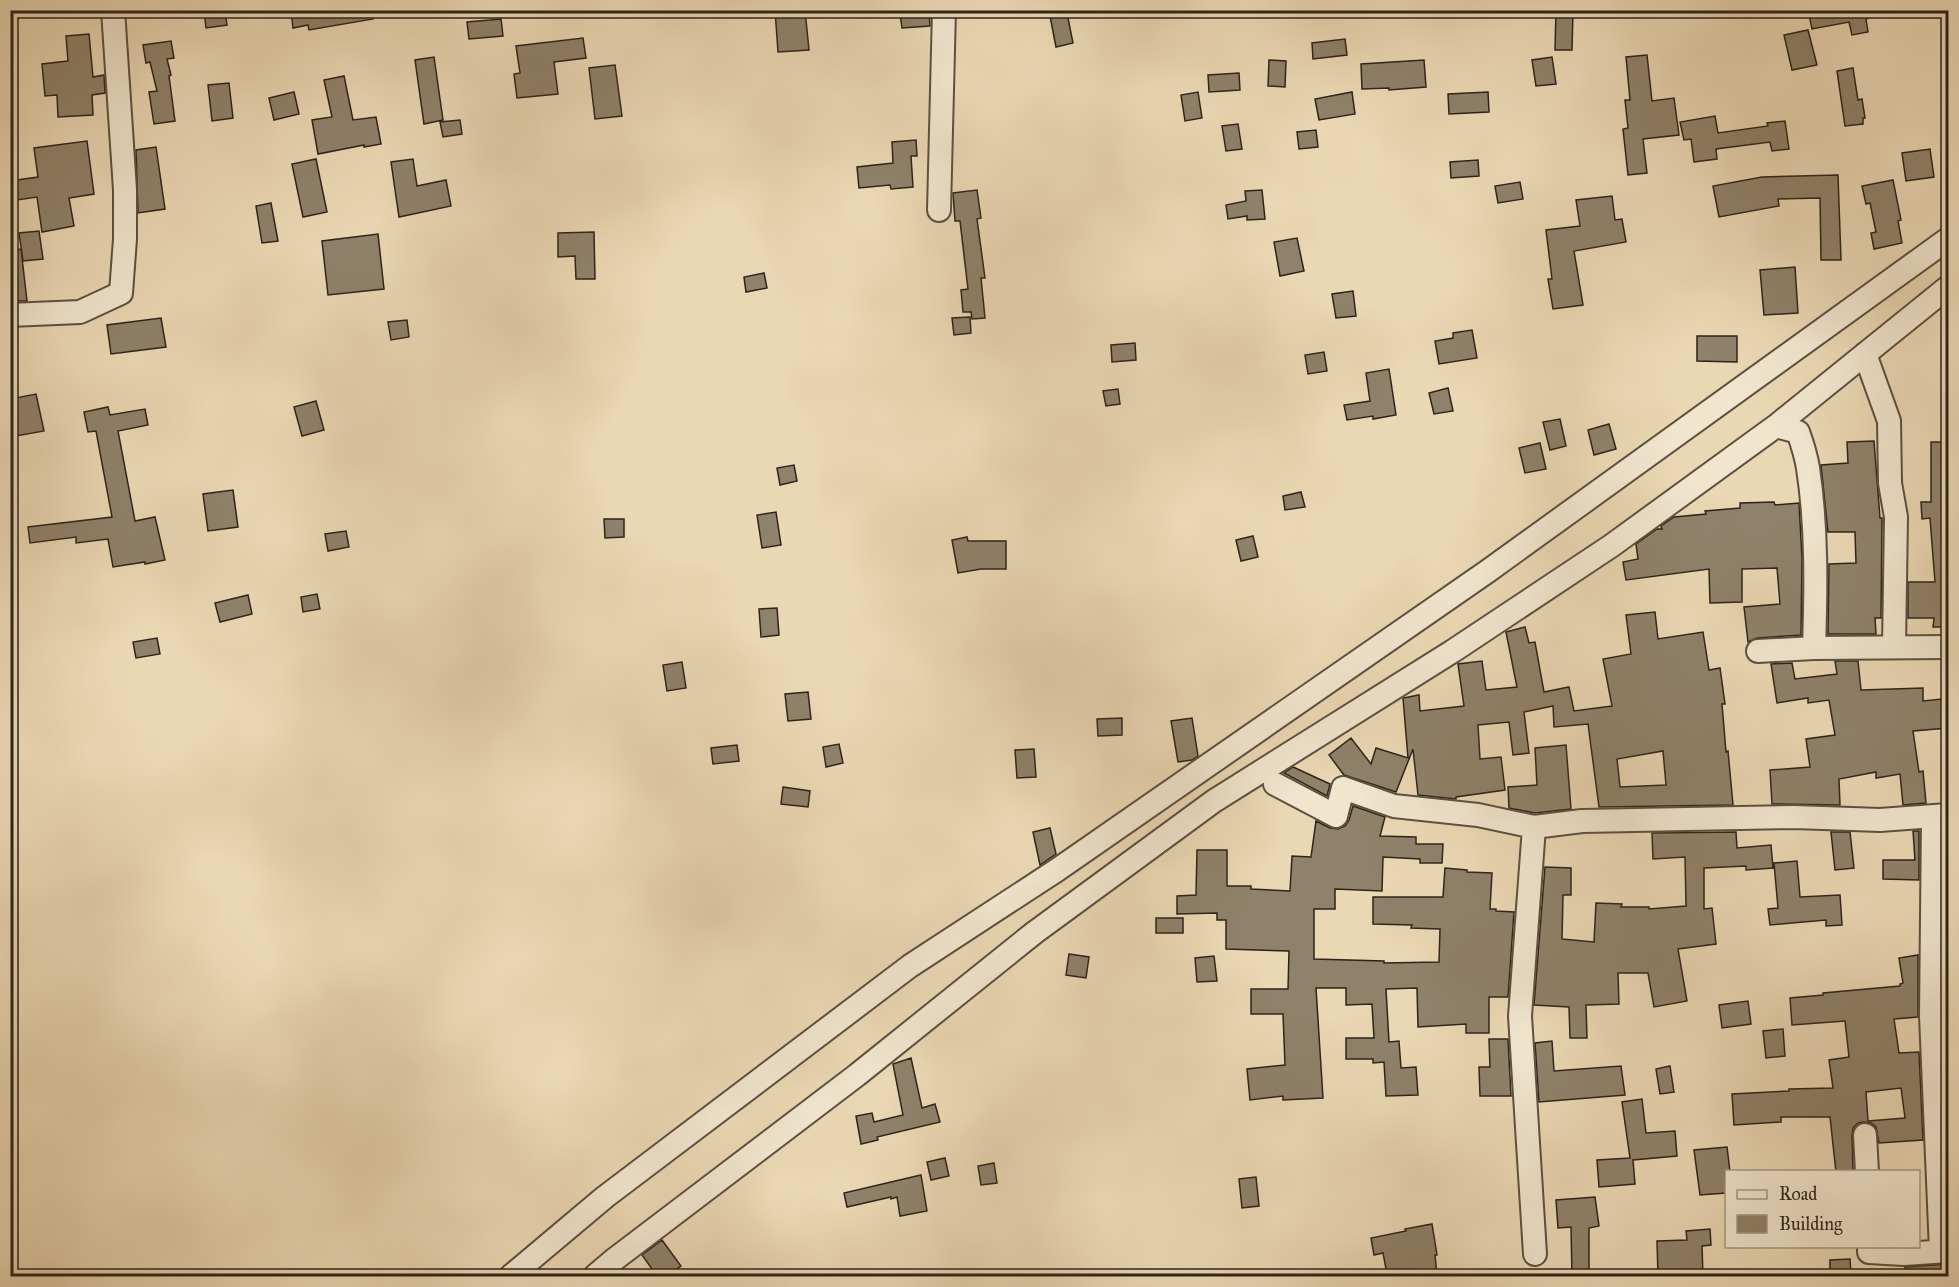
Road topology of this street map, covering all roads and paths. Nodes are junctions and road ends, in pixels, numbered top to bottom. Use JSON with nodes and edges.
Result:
{"nodes":[{"id":1,"x":113,"y":10,"type":"edge"},
{"id":2,"x":944,"y":10,"type":"edge"},
{"id":3,"x":939,"y":210,"type":"dead end"},
{"id":4,"x":1948,"y":239,"type":"edge"},
{"id":5,"x":1948,"y":287,"type":"edge"},
{"id":6,"x":10,"y":315,"type":"edge"},
{"id":7,"x":1865,"y":354,"type":"junction"},
{"id":8,"x":1776,"y":426,"type":"junction"},
{"id":9,"x":1894,"y":647,"type":"junction"},
{"id":10,"x":1948,"y":647,"type":"edge"},
{"id":11,"x":1815,"y":648,"type":"junction"},
{"id":12,"x":1758,"y":651,"type":"dead end"},
{"id":13,"x":1275,"y":784,"type":"dead end"},
{"id":14,"x":1941,"y":815,"type":"edge"},
{"id":15,"x":1534,"y":827,"type":"junction"},
{"id":16,"x":1864,"y":1135,"type":"dead end"},
{"id":17,"x":1868,"y":1170,"type":"edge"},
{"id":18,"x":1869,"y":1248,"type":"edge"},
{"id":19,"x":1945,"y":1251,"type":"edge"},
{"id":20,"x":1535,"y":1254,"type":"dead end"},
{"id":21,"x":511,"y":1276,"type":"edge"},
{"id":22,"x":595,"y":1276,"type":"edge"}],
"edges":[{"from":1,"to":6,"type":"street"},
{"from":2,"to":3,"type":"street"},
{"from":4,"to":21,"type":"street"},
{"from":5,"to":7,"type":"street"},
{"from":7,"to":8,"type":"street"},
{"from":7,"to":9,"type":"street"},
{"from":8,"to":11,"type":"street"},
{"from":8,"to":22,"type":"street"},
{"from":9,"to":10,"type":"street"},
{"from":9,"to":11,"type":"street"},
{"from":11,"to":12,"type":"street"},
{"from":13,"to":15,"type":"street"},
{"from":14,"to":15,"type":"street"},
{"from":14,"to":19,"type":"street"},
{"from":15,"to":20,"type":"street"},
{"from":16,"to":17,"type":"street"},
{"from":18,"to":19,"type":"street"}]}
